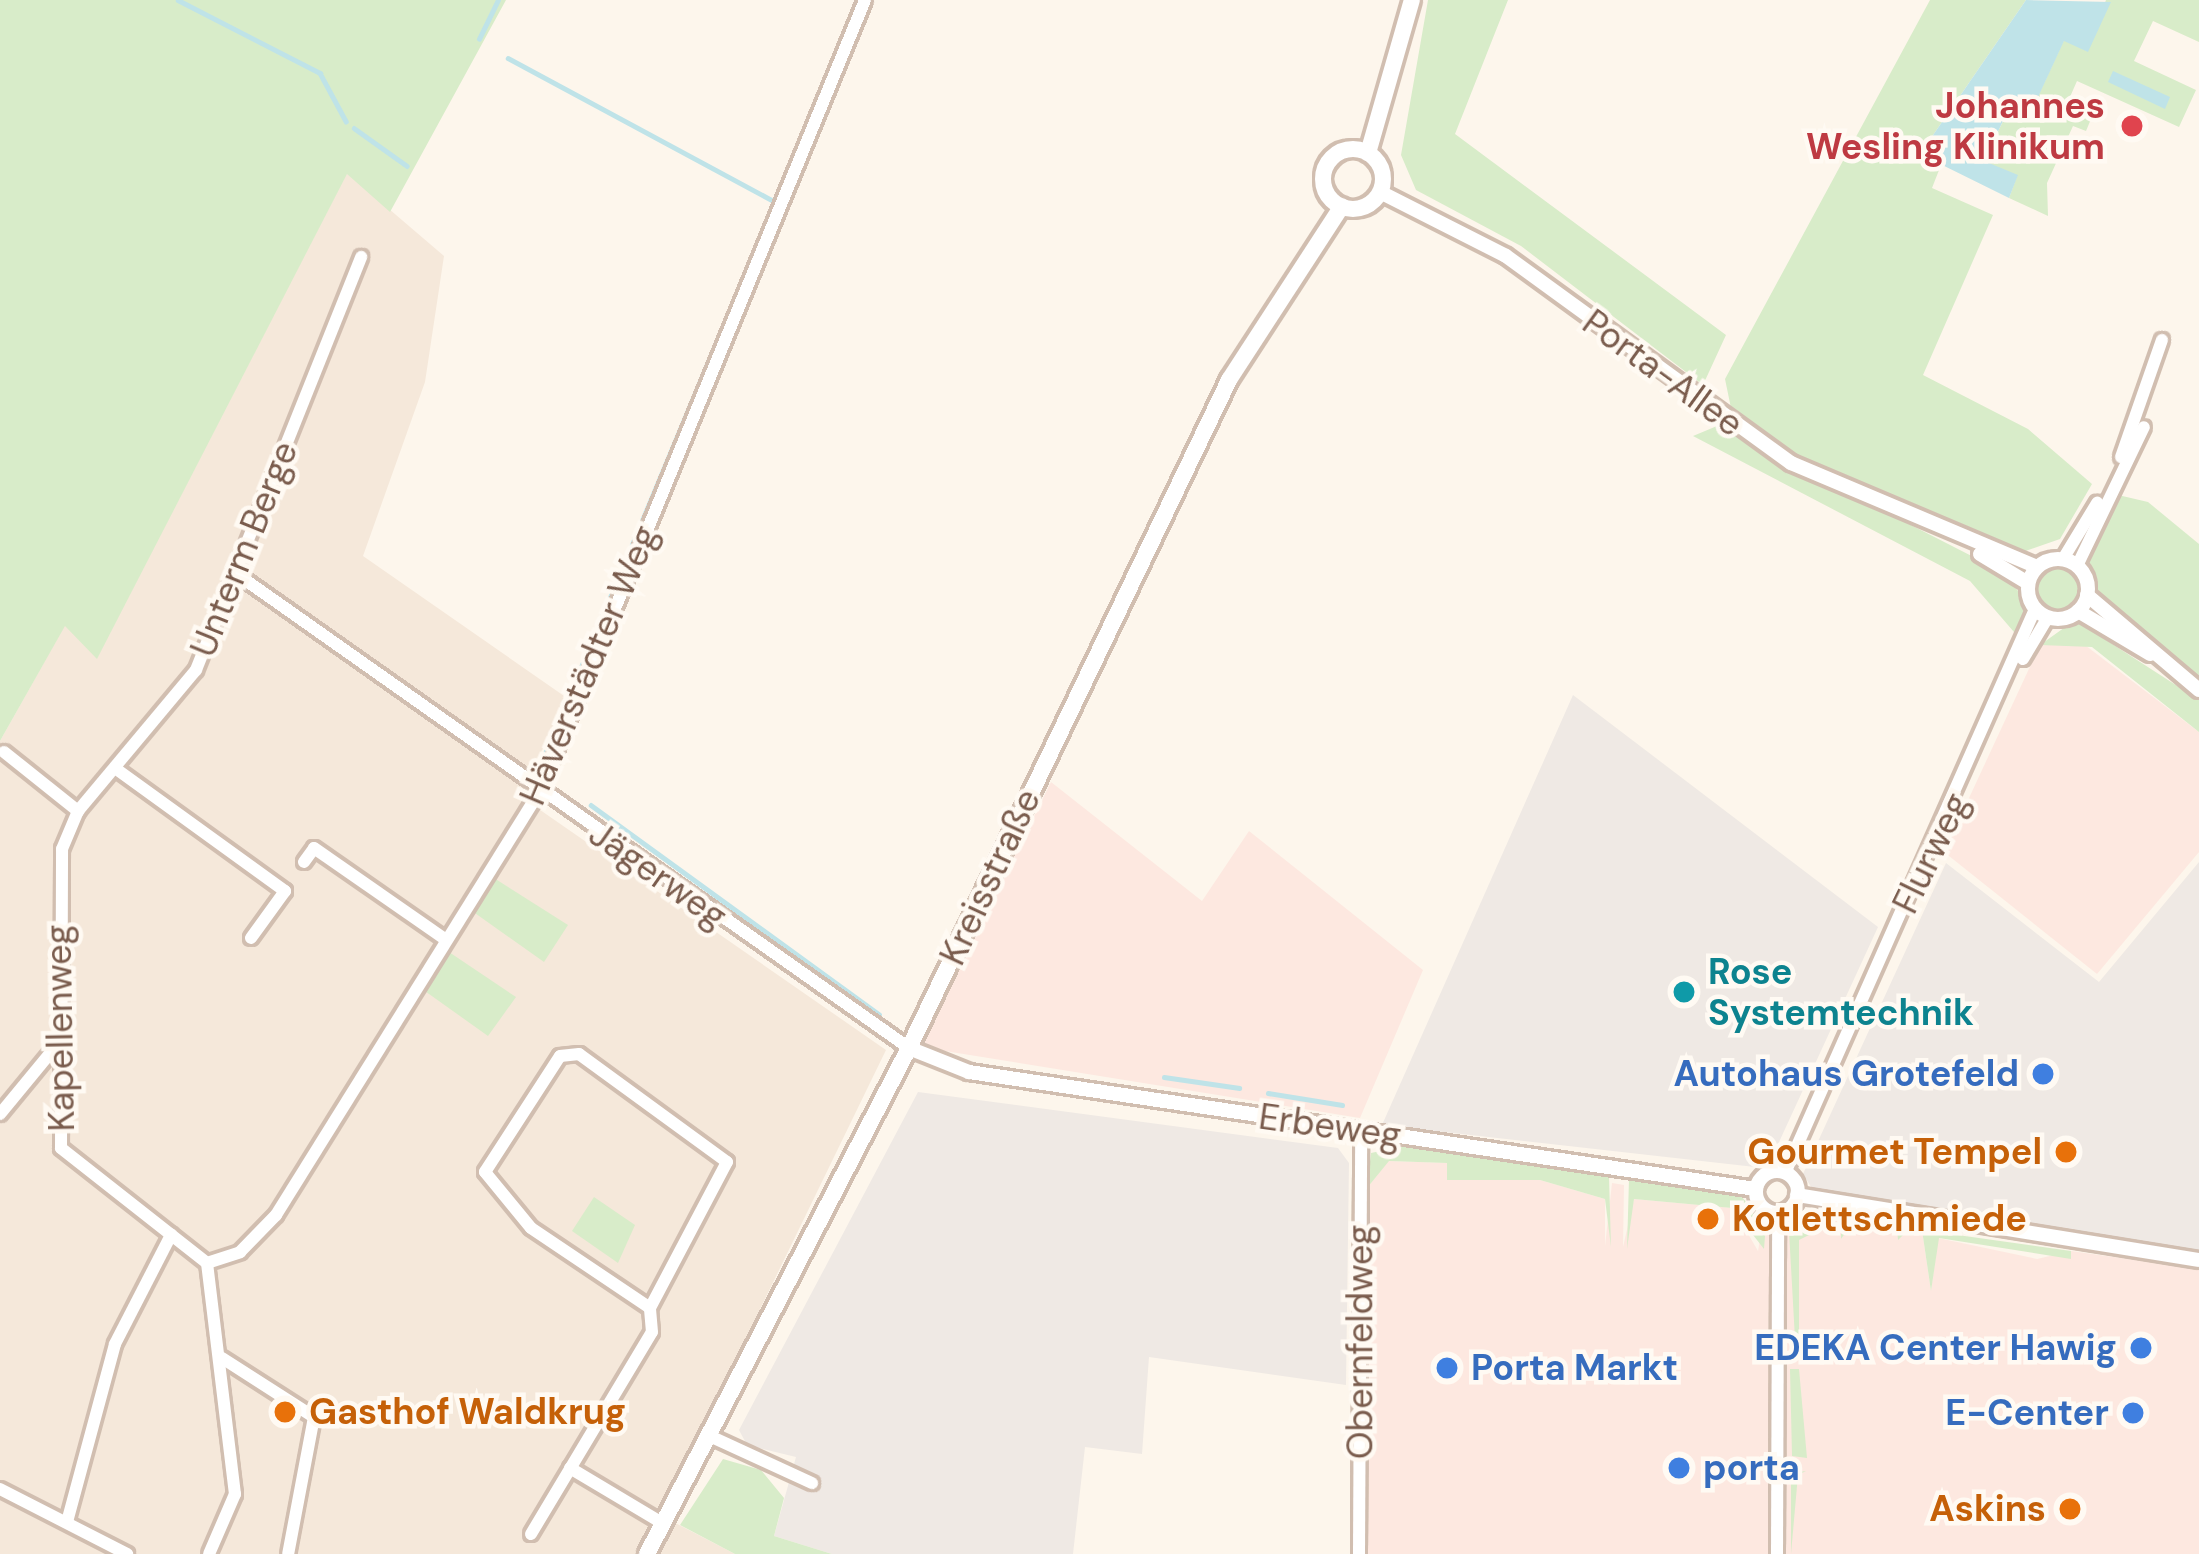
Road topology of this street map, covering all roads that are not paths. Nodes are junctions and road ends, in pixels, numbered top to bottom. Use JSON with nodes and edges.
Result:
{"nodes":[{"id":1,"x":866,"y":0,"type":"edge"},
{"id":2,"x":1412,"y":0,"type":"edge"},
{"id":3,"x":1368,"y":153,"type":"junction"},
{"id":4,"x":1380,"y":192,"type":"junction"},
{"id":5,"x":1342,"y":206,"type":"junction"},
{"id":6,"x":361,"y":257,"type":"dead end"},
{"id":7,"x":2162,"y":340,"type":"dead end"},
{"id":8,"x":2144,"y":428,"type":"dead end"},
{"id":9,"x":2121,"y":458,"type":"junction"},
{"id":10,"x":1956,"y":539,"type":"junction"},
{"id":11,"x":2070,"y":562,"type":"junction"},
{"id":12,"x":2037,"y":567,"type":"junction"},
{"id":13,"x":234,"y":572,"type":"junction"},
{"id":14,"x":2028,"y":584,"type":"junction"},
{"id":15,"x":2087,"y":595,"type":"junction"},
{"id":16,"x":2078,"y":611,"type":"junction"},
{"id":17,"x":2042,"y":613,"type":"junction"},
{"id":18,"x":2175,"y":669,"type":"junction"},
{"id":19,"x":2199,"y":690,"type":"edge"},
{"id":20,"x":4,"y":752,"type":"dead end"},
{"id":21,"x":119,"y":771,"type":"junction"},
{"id":22,"x":540,"y":791,"type":"junction"},
{"id":23,"x":78,"y":811,"type":"junction"},
{"id":24,"x":304,"y":862,"type":"dead end"},
{"id":25,"x":251,"y":938,"type":"dead end"},
{"id":26,"x":445,"y":939,"type":"junction"},
{"id":27,"x":56,"y":1046,"type":"junction"},
{"id":28,"x":909,"y":1048,"type":"junction"},
{"id":29,"x":0,"y":1114,"type":"edge"},
{"id":30,"x":1360,"y":1130,"type":"junction"},
{"id":31,"x":1784,"y":1173,"type":"junction"},
{"id":32,"x":1756,"y":1189,"type":"junction"},
{"id":33,"x":1797,"y":1195,"type":"junction"},
{"id":34,"x":1778,"y":1214,"type":"junction"},
{"id":35,"x":171,"y":1235,"type":"junction"},
{"id":36,"x":2199,"y":1260,"type":"edge"},
{"id":37,"x":207,"y":1264,"type":"junction"},
{"id":38,"x":650,"y":1308,"type":"junction"},
{"id":39,"x":222,"y":1358,"type":"junction"},
{"id":40,"x":715,"y":1438,"type":"junction"},
{"id":41,"x":570,"y":1468,"type":"junction"},
{"id":42,"x":812,"y":1483,"type":"dead end"},
{"id":43,"x":0,"y":1490,"type":"edge"},
{"id":44,"x":67,"y":1522,"type":"junction"},
{"id":45,"x":664,"y":1524,"type":"junction"},
{"id":46,"x":531,"y":1534,"type":"dead end"},
{"id":47,"x":127,"y":1554,"type":"edge"},
{"id":48,"x":209,"y":1554,"type":"edge"},
{"id":49,"x":288,"y":1554,"type":"edge"},
{"id":50,"x":646,"y":1554,"type":"edge"},
{"id":51,"x":1359,"y":1554,"type":"edge"},
{"id":52,"x":1777,"y":1554,"type":"edge"}],
"edges":[{"from":1,"to":22,"type":"street","name":"Häverstädter Weg"},
{"from":2,"to":3,"type":"main road"},
{"from":3,"to":4,"type":"main road"},
{"from":3,"to":5,"type":"main road"},
{"from":4,"to":5,"type":"main road"},
{"from":4,"to":10,"type":"street","name":"Porta-Allee"},
{"from":5,"to":28,"type":"main road","name":"Kreisstraße"},
{"from":6,"to":13,"type":"street","name":"Unterm Berge"},
{"from":7,"to":9,"type":"street"},
{"from":8,"to":9,"type":"street"},
{"from":9,"to":11,"type":"street"},
{"from":10,"to":12,"type":"street","name":"Porta-Allee"},
{"from":10,"to":14,"type":"street","name":"Porta-Allee"},
{"from":11,"to":12,"type":"street"},
{"from":11,"to":15,"type":"street"},
{"from":12,"to":14,"type":"street"},
{"from":13,"to":21,"type":"street","name":"Unterm Berge"},
{"from":13,"to":22,"type":"street","name":"Jägerweg"},
{"from":14,"to":17,"type":"street"},
{"from":15,"to":16,"type":"street"},
{"from":15,"to":18,"type":"street"},
{"from":16,"to":17,"type":"street"},
{"from":16,"to":18,"type":"street"},
{"from":17,"to":31,"type":"street","name":"Flurweg"},
{"from":18,"to":19,"type":"street"},
{"from":20,"to":23,"type":"street"},
{"from":21,"to":23,"type":"street","name":"Unterm Berge"},
{"from":21,"to":25,"type":"street"},
{"from":22,"to":26,"type":"street","name":"Häverstädter Weg"},
{"from":22,"to":28,"type":"street","name":"Jägerweg"},
{"from":23,"to":27,"type":"street","name":"Kapellenweg"},
{"from":24,"to":26,"type":"street"},
{"from":26,"to":37,"type":"street","name":"Häverstädter Weg"},
{"from":27,"to":29,"type":"street"},
{"from":27,"to":35,"type":"street","name":"Kapellenweg"},
{"from":28,"to":30,"type":"street","name":"Erbeweg"},
{"from":28,"to":40,"type":"main road","name":"Kreisstraße"},
{"from":30,"to":32,"type":"street","name":"Erbeweg"},
{"from":30,"to":51,"type":"street","name":"Obernfeldweg"},
{"from":31,"to":32,"type":"street"},
{"from":31,"to":33,"type":"street"},
{"from":32,"to":34,"type":"street"},
{"from":33,"to":34,"type":"street"},
{"from":33,"to":36,"type":"street"},
{"from":34,"to":52,"type":"street"},
{"from":35,"to":37,"type":"street","name":"Kapellenweg"},
{"from":35,"to":44,"type":"street"},
{"from":37,"to":39,"type":"street"},
{"from":38,"to":38,"type":"street"},
{"from":38,"to":41,"type":"street"},
{"from":39,"to":48,"type":"street"},
{"from":39,"to":49,"type":"street"},
{"from":40,"to":42,"type":"street"},
{"from":40,"to":45,"type":"main road","name":"Kreisstraße"},
{"from":41,"to":45,"type":"street"},
{"from":41,"to":46,"type":"street"},
{"from":43,"to":44,"type":"street"},
{"from":44,"to":47,"type":"street"},
{"from":45,"to":50,"type":"main road","name":"Kreisstraße"}]}
